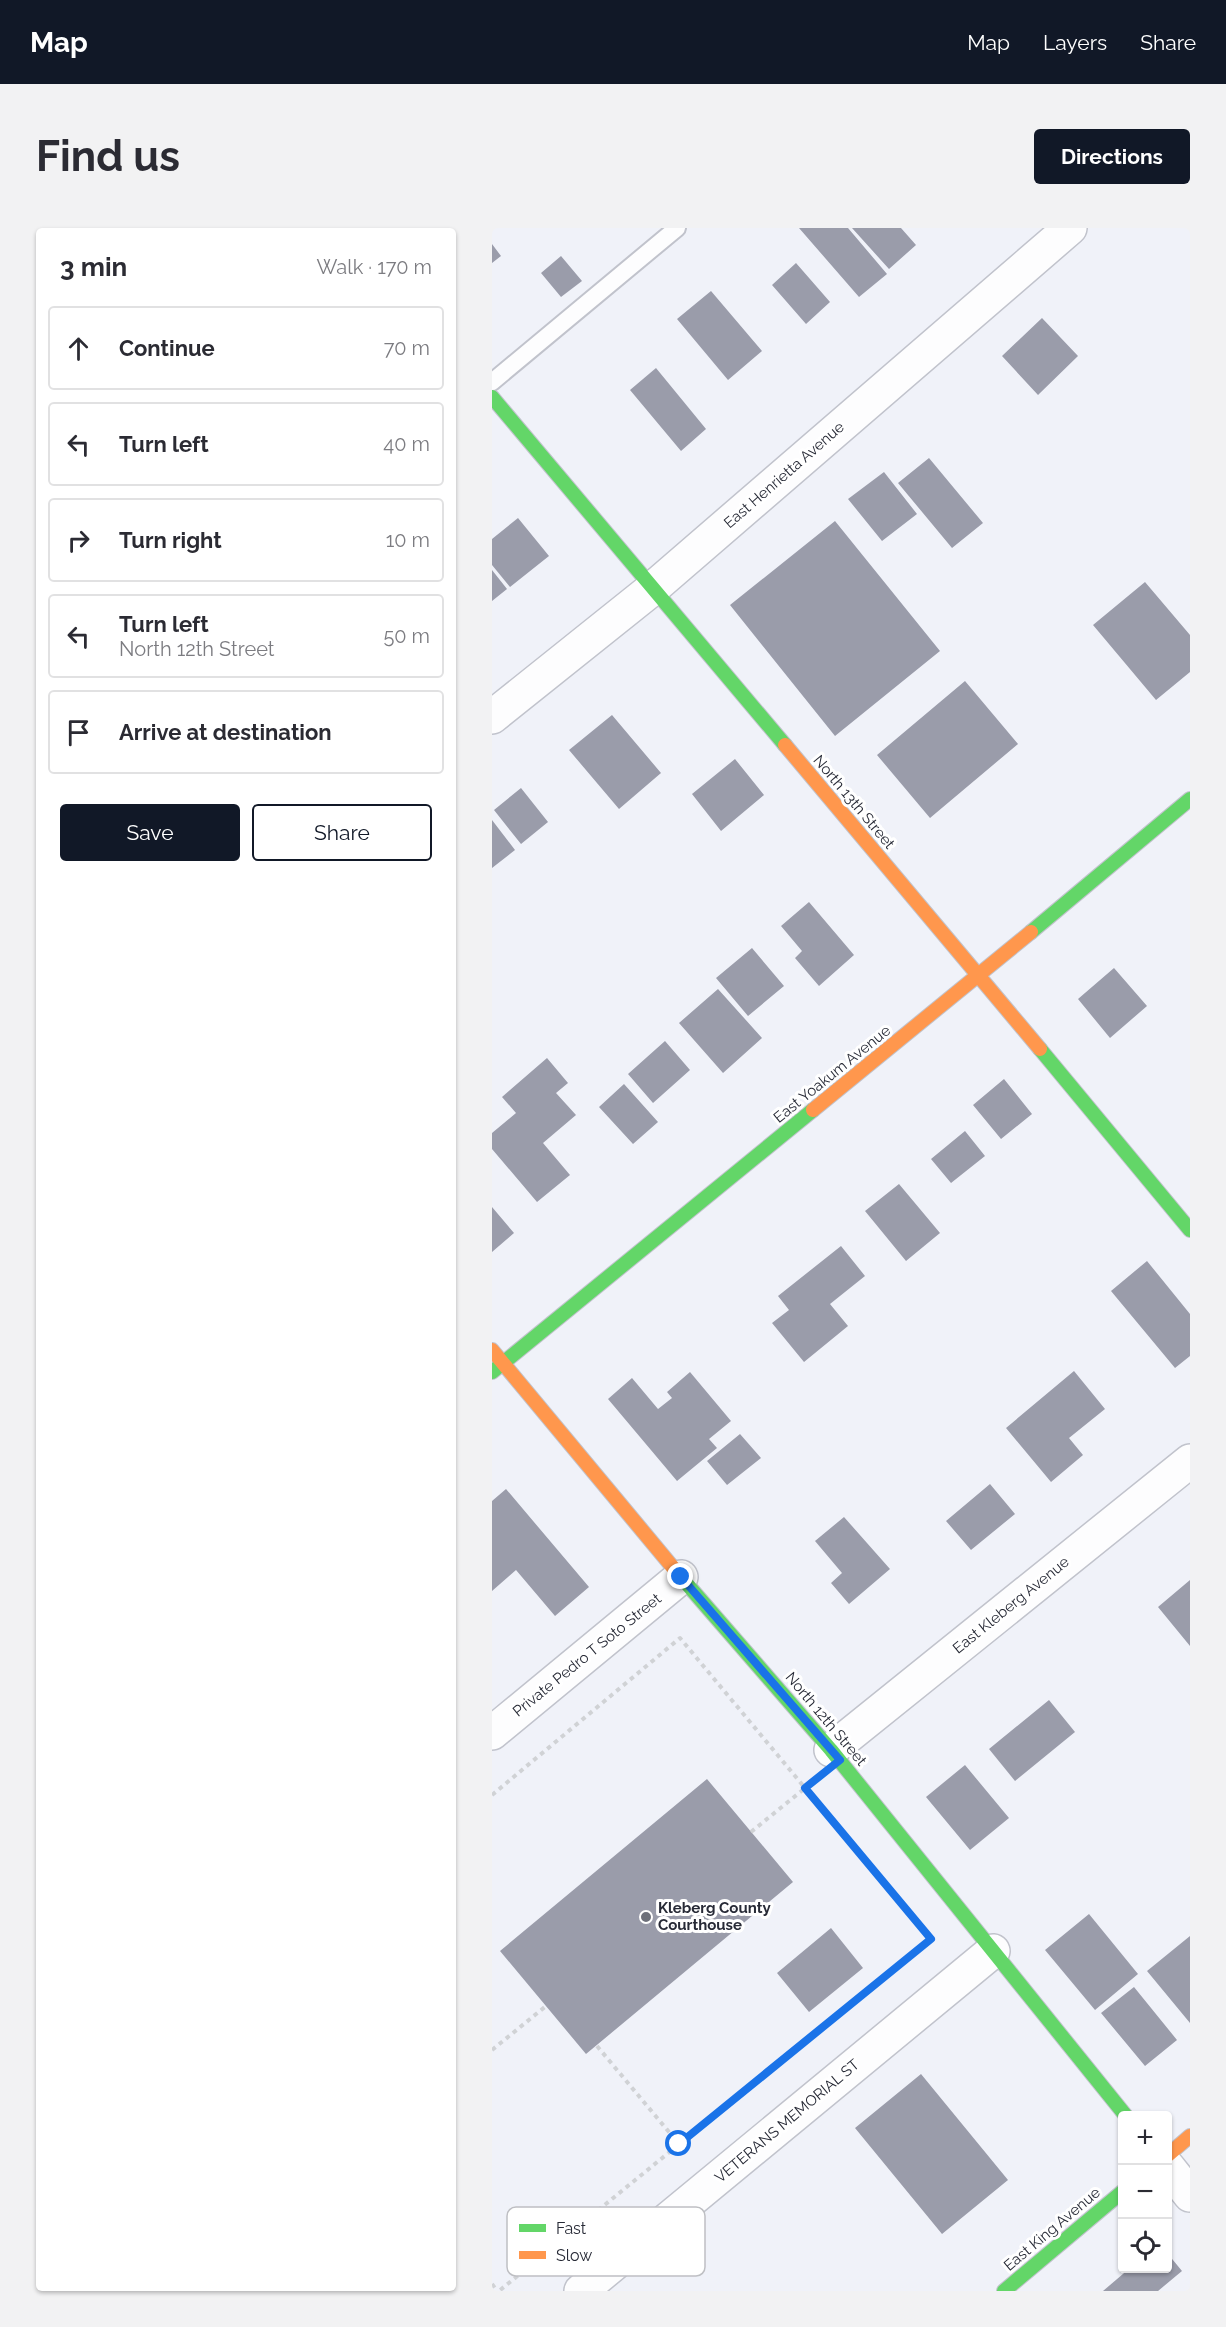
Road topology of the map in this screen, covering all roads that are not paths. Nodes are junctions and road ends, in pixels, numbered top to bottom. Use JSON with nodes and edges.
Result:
{"nodes":[{"id":1,"x":677,"y":228,"type":"edge"},
{"id":2,"x":1070,"y":228,"type":"edge"},
{"id":3,"x":492,"y":382,"type":"edge"},
{"id":4,"x":492,"y":397,"type":"edge"},
{"id":5,"x":652,"y":589,"type":"junction"},
{"id":6,"x":492,"y":717,"type":"edge"},
{"id":7,"x":1190,"y":799,"type":"edge"},
{"id":8,"x":979,"y":975,"type":"junction"},
{"id":9,"x":1190,"y":1230,"type":"edge"},
{"id":10,"x":492,"y":1350,"type":"edge"},
{"id":11,"x":497,"y":1367,"type":"edge"},
{"id":12,"x":1190,"y":1461,"type":"edge"},
{"id":13,"x":681,"y":1577,"type":"junction"},
{"id":14,"x":492,"y":1733,"type":"edge"},
{"id":15,"x":836,"y":1755,"type":"junction"},
{"id":16,"x":993,"y":1951,"type":"junction"},
{"id":17,"x":1123,"y":2111,"type":"edge"},
{"id":18,"x":1190,"y":2136,"type":"edge"},
{"id":19,"x":1172,"y":2151,"type":"edge"},
{"id":20,"x":1172,"y":2173,"type":"edge"},
{"id":21,"x":1118,"y":2195,"type":"edge"},
{"id":22,"x":1190,"y":2195,"type":"edge"},
{"id":23,"x":683,"y":2207,"type":"edge"},
{"id":24,"x":599,"y":2276,"type":"edge"},
{"id":25,"x":581,"y":2291,"type":"edge"},
{"id":26,"x":1004,"y":2291,"type":"edge"}],
"edges":[{"from":1,"to":3,"type":"lane"},
{"from":2,"to":5,"type":"street","name":"East Henrietta Avenue"},
{"from":4,"to":5,"type":"street","name":"North 13th Street"},
{"from":5,"to":6,"type":"street","name":"East Henrietta Avenue"},
{"from":5,"to":8,"type":"street","name":"North 13th Street"},
{"from":7,"to":8,"type":"street","name":"East Yoakum Avenue"},
{"from":8,"to":9,"type":"street","name":"North 13th Street"},
{"from":8,"to":11,"type":"street","name":"East Yoakum Avenue"},
{"from":10,"to":11,"type":"street","name":"North 12th Street"},
{"from":11,"to":13,"type":"street","name":"North 12th Street"},
{"from":12,"to":15,"type":"street","name":"East Kleberg Avenue"},
{"from":13,"to":14,"type":"street","name":"Private Pedro T Soto Street"},
{"from":13,"to":15,"type":"street","name":"North 12th Street"},
{"from":15,"to":16,"type":"street","name":"North 12th Street"},
{"from":16,"to":17,"type":"street","name":"North 12th Street"},
{"from":16,"to":23,"type":"street","name":"VETERANS MEMORIAL ST"},
{"from":18,"to":19,"type":"street"},
{"from":20,"to":22,"type":"street"},
{"from":21,"to":26,"type":"street","name":"East King Avenue"},
{"from":24,"to":25,"type":"street","name":"VETERANS MEMORIAL ST"}]}
